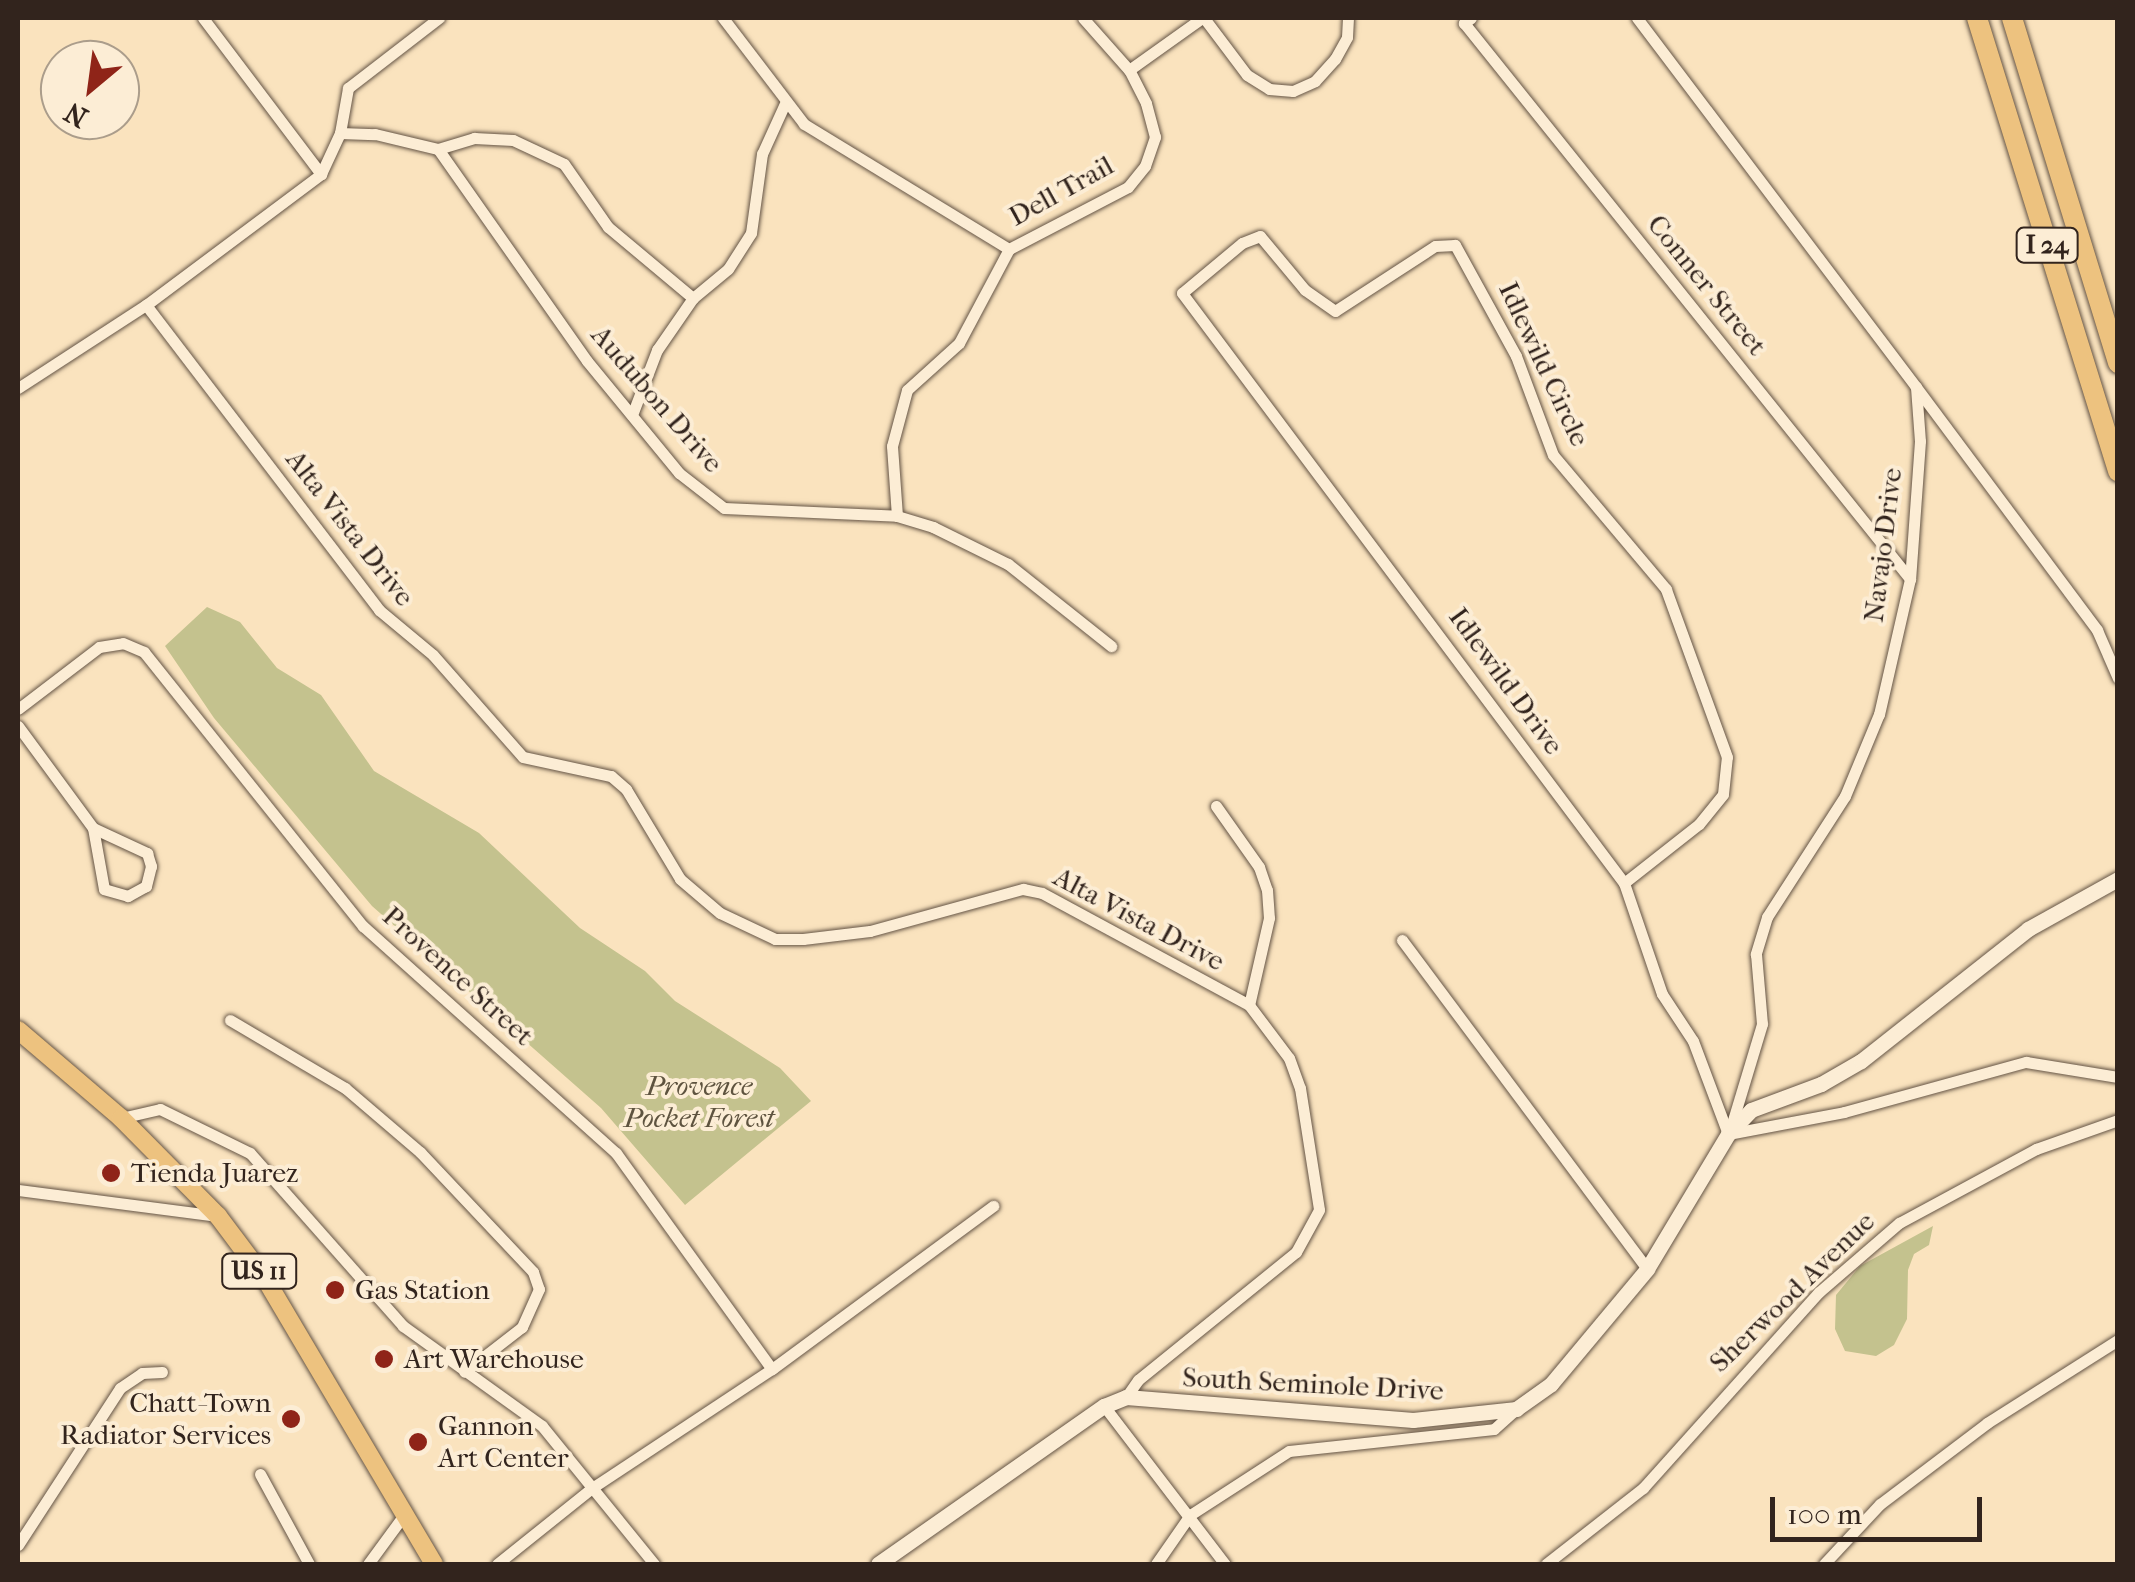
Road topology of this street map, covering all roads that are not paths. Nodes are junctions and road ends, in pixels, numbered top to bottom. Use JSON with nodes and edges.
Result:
{"nodes":[{"id":1,"x":203,"y":18,"type":"edge"},
{"id":2,"x":439,"y":18,"type":"edge"},
{"id":3,"x":722,"y":18,"type":"edge"},
{"id":4,"x":1084,"y":18,"type":"edge"},
{"id":5,"x":1203,"y":18,"type":"edge"},
{"id":6,"x":1348,"y":18,"type":"edge"},
{"id":7,"x":1637,"y":18,"type":"edge"},
{"id":8,"x":1977,"y":18,"type":"edge"},
{"id":9,"x":2012,"y":18,"type":"edge"},
{"id":10,"x":1468,"y":20,"type":"edge"},
{"id":11,"x":1129,"y":70,"type":"junction"},
{"id":12,"x":786,"y":102,"type":"junction"},
{"id":13,"x":340,"y":133,"type":"junction"},
{"id":14,"x":438,"y":150,"type":"junction"},
{"id":15,"x":321,"y":174,"type":"junction"},
{"id":16,"x":1009,"y":249,"type":"junction"},
{"id":17,"x":1182,"y":292,"type":"joint"},
{"id":18,"x":693,"y":298,"type":"junction"},
{"id":19,"x":146,"y":305,"type":"junction"},
{"id":20,"x":2118,"y":363,"type":"edge"},
{"id":21,"x":1916,"y":387,"type":"junction"},
{"id":22,"x":18,"y":388,"type":"edge"},
{"id":23,"x":632,"y":415,"type":"junction"},
{"id":24,"x":2118,"y":472,"type":"edge"},
{"id":25,"x":897,"y":516,"type":"junction"},
{"id":26,"x":1910,"y":578,"type":"junction"},
{"id":27,"x":1111,"y":646,"type":"dead end"},
{"id":28,"x":2118,"y":678,"type":"edge"},
{"id":29,"x":18,"y":710,"type":"edge"},
{"id":30,"x":18,"y":726,"type":"edge"},
{"id":31,"x":1216,"y":806,"type":"dead end"},
{"id":32,"x":93,"y":828,"type":"junction"},
{"id":33,"x":2118,"y":879,"type":"edge"},
{"id":34,"x":1624,"y":883,"type":"junction"},
{"id":35,"x":1402,"y":940,"type":"dead end"},
{"id":36,"x":1249,"y":1005,"type":"junction"},
{"id":37,"x":230,"y":1020,"type":"dead end"},
{"id":38,"x":18,"y":1030,"type":"edge"},
{"id":39,"x":2118,"y":1077,"type":"edge"},
{"id":40,"x":121,"y":1118,"type":"junction"},
{"id":41,"x":2118,"y":1120,"type":"edge"},
{"id":42,"x":1728,"y":1134,"type":"junction"},
{"id":43,"x":18,"y":1190,"type":"edge"},
{"id":44,"x":993,"y":1206,"type":"dead end"},
{"id":45,"x":218,"y":1216,"type":"junction"},
{"id":46,"x":1646,"y":1269,"type":"junction"},
{"id":47,"x":2118,"y":1340,"type":"edge"},
{"id":48,"x":772,"y":1369,"type":"junction"},
{"id":49,"x":162,"y":1372,"type":"dead end"},
{"id":50,"x":464,"y":1372,"type":"junction"},
{"id":51,"x":1126,"y":1397,"type":"junction"},
{"id":52,"x":1104,"y":1406,"type":"junction"},
{"id":53,"x":1516,"y":1409,"type":"junction"},
{"id":54,"x":260,"y":1474,"type":"dead end"},
{"id":55,"x":592,"y":1488,"type":"junction"},
{"id":56,"x":404,"y":1515,"type":"junction"},
{"id":57,"x":1190,"y":1515,"type":"junction"},
{"id":58,"x":18,"y":1544,"type":"edge"},
{"id":59,"x":310,"y":1564,"type":"edge"},
{"id":60,"x":368,"y":1564,"type":"edge"},
{"id":61,"x":434,"y":1564,"type":"edge"},
{"id":62,"x":497,"y":1564,"type":"edge"},
{"id":63,"x":654,"y":1564,"type":"edge"},
{"id":64,"x":878,"y":1564,"type":"edge"},
{"id":65,"x":1156,"y":1564,"type":"edge"},
{"id":66,"x":1225,"y":1564,"type":"edge"},
{"id":67,"x":1546,"y":1564,"type":"edge"},
{"id":68,"x":1824,"y":1564,"type":"edge"}],
"edges":[{"from":1,"to":15,"type":"street"},
{"from":2,"to":13,"type":"street"},
{"from":3,"to":12,"type":"street"},
{"from":4,"to":11,"type":"street","name":"Dell Trail"},
{"from":5,"to":6,"type":"street"},
{"from":5,"to":11,"type":"street"},
{"from":7,"to":21,"type":"street"},
{"from":8,"to":24,"type":"highway","number":"I 24"},
{"from":9,"to":20,"type":"highway","number":"I 24"},
{"from":10,"to":26,"type":"street","name":"Conner Street"},
{"from":11,"to":16,"type":"street","name":"Dell Trail"},
{"from":12,"to":16,"type":"street"},
{"from":12,"to":18,"type":"street"},
{"from":13,"to":14,"type":"street"},
{"from":13,"to":15,"type":"street"},
{"from":14,"to":18,"type":"street"},
{"from":14,"to":23,"type":"street","name":"Audubon Drive"},
{"from":15,"to":19,"type":"street"},
{"from":16,"to":25,"type":"street","name":"Dell Trail"},
{"from":17,"to":34,"type":"street","name":"Idlewild Drive"},
{"from":17,"to":34,"type":"street","name":"Idlewild Circle"},
{"from":18,"to":23,"type":"street"},
{"from":19,"to":22,"type":"street"},
{"from":19,"to":36,"type":"street","name":"Alta Vista Drive"},
{"from":21,"to":26,"type":"street","name":"Navajo Drive"},
{"from":21,"to":28,"type":"street"},
{"from":23,"to":25,"type":"street","name":"Audubon Drive"},
{"from":25,"to":27,"type":"street","name":"Audubon Drive"},
{"from":26,"to":42,"type":"street","name":"Navajo Drive"},
{"from":29,"to":48,"type":"street","name":"Provence Street"},
{"from":30,"to":32,"type":"street"},
{"from":31,"to":36,"type":"street"},
{"from":32,"to":32,"type":"street"},
{"from":33,"to":42,"type":"street"},
{"from":34,"to":42,"type":"street","name":"Idlewild Drive"},
{"from":35,"to":46,"type":"street"},
{"from":36,"to":51,"type":"street","name":"Alta Vista Drive"},
{"from":37,"to":50,"type":"street"},
{"from":38,"to":40,"type":"main road","number":"US 11"},
{"from":39,"to":42,"type":"street"},
{"from":40,"to":45,"type":"main road","number":"US 11"},
{"from":40,"to":50,"type":"street"},
{"from":41,"to":67,"type":"street","name":"Sherwood Avenue"},
{"from":42,"to":46,"type":"street"},
{"from":43,"to":45,"type":"street"},
{"from":44,"to":48,"type":"street"},
{"from":45,"to":56,"type":"main road","number":"US 11"},
{"from":46,"to":53,"type":"street"},
{"from":47,"to":68,"type":"street"},
{"from":48,"to":55,"type":"street"},
{"from":49,"to":58,"type":"street"},
{"from":50,"to":55,"type":"street"},
{"from":51,"to":52,"type":"street","name":"South Seminole Drive"},
{"from":51,"to":53,"type":"street","name":"South Seminole Drive"},
{"from":52,"to":57,"type":"street"},
{"from":52,"to":64,"type":"street","name":"South Seminole Drive"},
{"from":53,"to":57,"type":"street"},
{"from":54,"to":59,"type":"street"},
{"from":55,"to":62,"type":"street"},
{"from":55,"to":63,"type":"street"},
{"from":56,"to":60,"type":"street"},
{"from":56,"to":61,"type":"main road","number":"US 11"},
{"from":57,"to":65,"type":"street"},
{"from":57,"to":66,"type":"street"}]}
